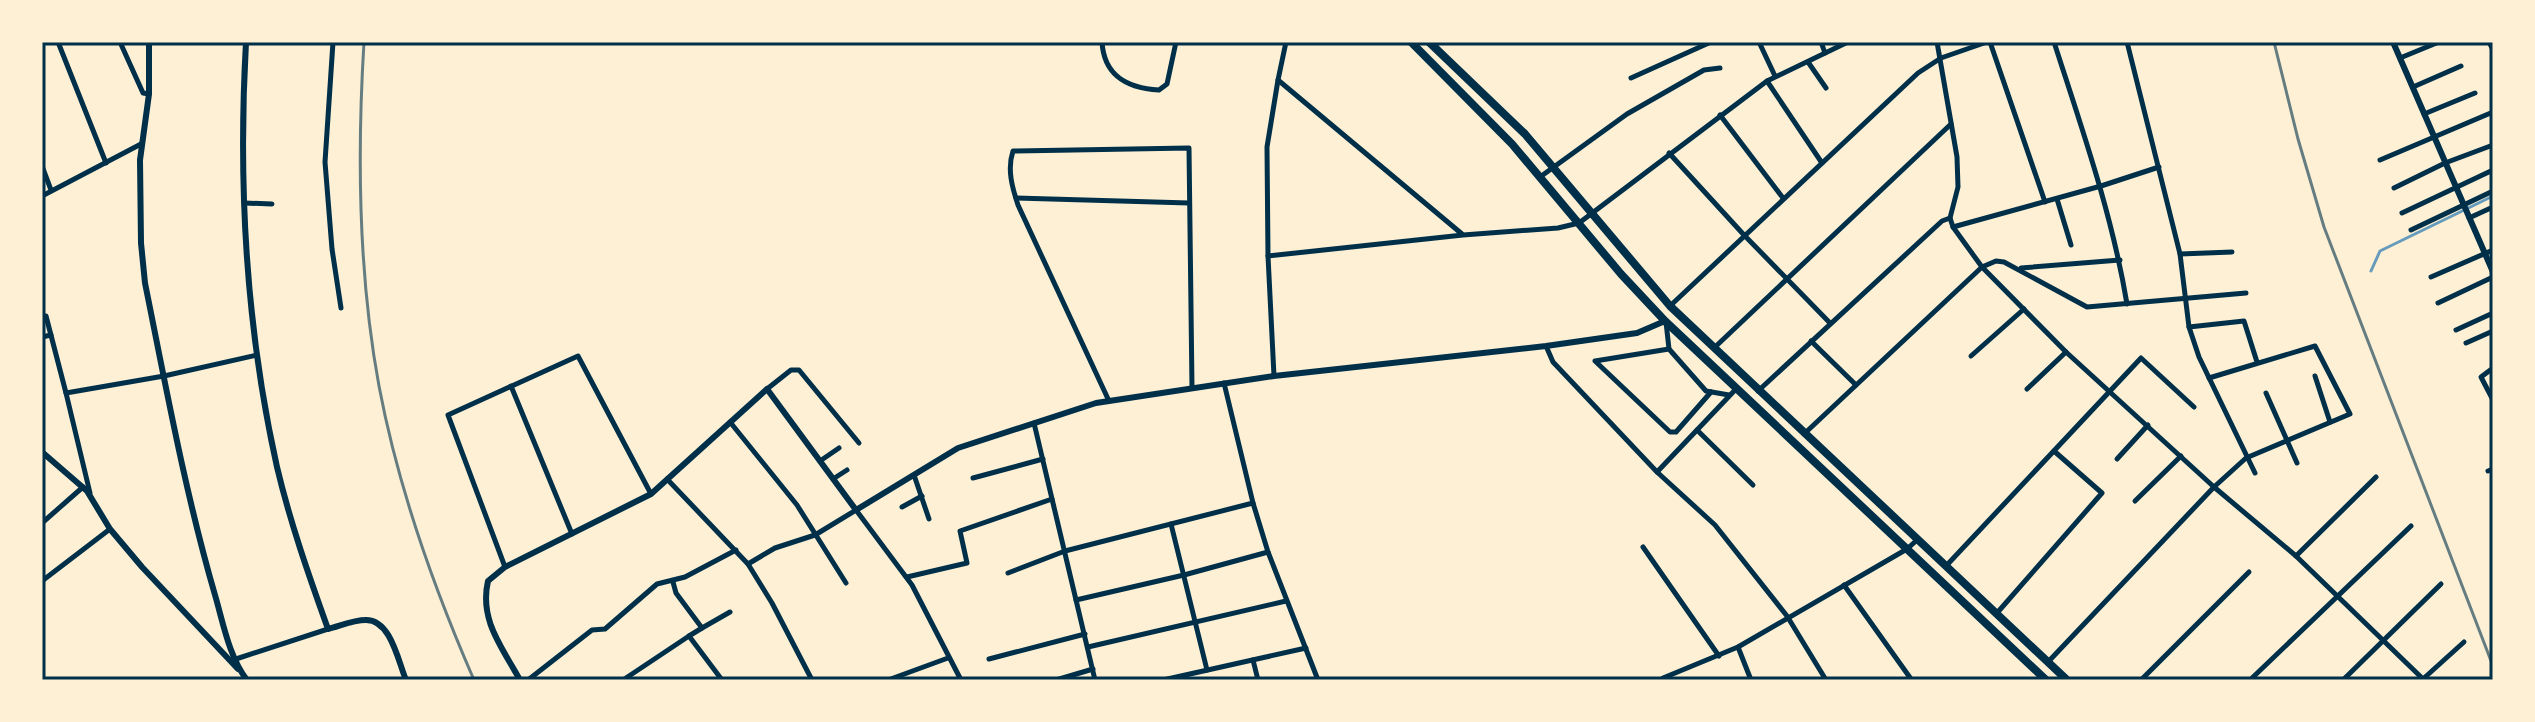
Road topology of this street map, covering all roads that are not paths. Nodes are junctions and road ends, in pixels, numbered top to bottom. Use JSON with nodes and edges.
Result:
{"nodes":[{"id":1,"x":58,"y":42,"type":"edge"},
{"id":2,"x":120,"y":42,"type":"edge"},
{"id":3,"x":149,"y":42,"type":"edge"},
{"id":4,"x":246,"y":42,"type":"edge"},
{"id":5,"x":333,"y":42,"type":"edge"},
{"id":6,"x":1102,"y":42,"type":"edge"},
{"id":7,"x":1176,"y":42,"type":"edge"},
{"id":8,"x":1286,"y":42,"type":"edge"},
{"id":9,"x":1411,"y":42,"type":"edge"},
{"id":10,"x":1429,"y":42,"type":"edge"},
{"id":11,"x":1711,"y":42,"type":"edge"},
{"id":12,"x":1759,"y":42,"type":"edge"},
{"id":13,"x":1821,"y":42,"type":"edge"},
{"id":14,"x":1848,"y":42,"type":"edge"},
{"id":15,"x":1937,"y":42,"type":"edge"},
{"id":16,"x":1988,"y":42,"type":"edge"},
{"id":17,"x":2054,"y":42,"type":"edge"},
{"id":18,"x":2127,"y":42,"type":"edge"},
{"id":19,"x":2393,"y":42,"type":"edge"},
{"id":20,"x":2439,"y":42,"type":"edge"},
{"id":21,"x":2489,"y":42,"type":"edge"},
{"id":22,"x":2493,"y":50,"type":"edge"},
{"id":23,"x":1825,"y":53,"type":"junction"},
{"id":24,"x":1941,"y":58,"type":"junction"},
{"id":25,"x":2400,"y":58,"type":"junction"},
{"id":26,"x":1808,"y":62,"type":"junction"},
{"id":27,"x":2461,"y":66,"type":"dead end"},
{"id":28,"x":1720,"y":68,"type":"dead end"},
{"id":29,"x":1775,"y":76,"type":"junction"},
{"id":30,"x":1631,"y":78,"type":"dead end"},
{"id":31,"x":1278,"y":80,"type":"junction"},
{"id":32,"x":1767,"y":81,"type":"junction"},
{"id":33,"x":2413,"y":87,"type":"junction"},
{"id":34,"x":1826,"y":88,"type":"dead end"},
{"id":35,"x":2475,"y":93,"type":"dead end"},
{"id":36,"x":149,"y":94,"type":"junction"},
{"id":37,"x":2493,"y":112,"type":"edge"},
{"id":38,"x":2424,"y":114,"type":"junction"},
{"id":39,"x":1720,"y":115,"type":"junction"},
{"id":40,"x":1952,"y":124,"type":"junction"},
{"id":41,"x":2434,"y":136,"type":"junction"},
{"id":42,"x":141,"y":144,"type":"junction"},
{"id":43,"x":2493,"y":145,"type":"edge"},
{"id":44,"x":1669,"y":153,"type":"junction"},
{"id":45,"x":2380,"y":160,"type":"dead end"},
{"id":46,"x":106,"y":163,"type":"junction"},
{"id":47,"x":1822,"y":163,"type":"junction"},
{"id":48,"x":2445,"y":163,"type":"junction"},
{"id":49,"x":42,"y":166,"type":"edge"},
{"id":50,"x":2159,"y":167,"type":"junction"},
{"id":51,"x":1552,"y":168,"type":"junction"},
{"id":52,"x":2493,"y":170,"type":"edge"},
{"id":53,"x":1540,"y":177,"type":"junction"},
{"id":54,"x":2101,"y":186,"type":"junction"},
{"id":55,"x":2455,"y":186,"type":"junction"},
{"id":56,"x":2394,"y":188,"type":"dead end"},
{"id":57,"x":51,"y":190,"type":"junction"},
{"id":58,"x":2493,"y":191,"type":"edge"},
{"id":59,"x":42,"y":196,"type":"edge"},
{"id":60,"x":1016,"y":198,"type":"junction"},
{"id":61,"x":1783,"y":198,"type":"junction"},
{"id":62,"x":2057,"y":199,"type":"junction"},
{"id":63,"x":2045,"y":202,"type":"junction"},
{"id":64,"x":244,"y":203,"type":"junction"},
{"id":65,"x":1189,"y":203,"type":"junction"},
{"id":66,"x":272,"y":204,"type":"dead end"},
{"id":67,"x":2462,"y":204,"type":"junction"},
{"id":68,"x":2493,"y":207,"type":"edge"},
{"id":69,"x":2402,"y":213,"type":"dead end"},
{"id":70,"x":1590,"y":214,"type":"junction"},
{"id":71,"x":2468,"y":216,"type":"junction"},
{"id":72,"x":1950,"y":218,"type":"junction"},
{"id":73,"x":1579,"y":223,"type":"junction"},
{"id":74,"x":1953,"y":227,"type":"junction"},
{"id":75,"x":2411,"y":230,"type":"dead end"},
{"id":76,"x":1463,"y":235,"type":"junction"},
{"id":77,"x":1744,"y":235,"type":"junction"},
{"id":78,"x":2071,"y":245,"type":"dead end"},
{"id":79,"x":2493,"y":250,"type":"edge"},
{"id":80,"x":2232,"y":252,"type":"dead end"},
{"id":81,"x":2180,"y":254,"type":"junction"},
{"id":82,"x":2485,"y":254,"type":"junction"},
{"id":83,"x":1268,"y":256,"type":"junction"},
{"id":84,"x":2120,"y":260,"type":"junction"},
{"id":85,"x":1982,"y":267,"type":"junction"},
{"id":86,"x":2020,"y":269,"type":"junction"},
{"id":87,"x":2493,"y":275,"type":"edge"},
{"id":88,"x":2431,"y":277,"type":"dead end"},
{"id":89,"x":1787,"y":280,"type":"junction"},
{"id":90,"x":2246,"y":293,"type":"dead end"},
{"id":91,"x":2186,"y":299,"type":"junction"},
{"id":92,"x":2438,"y":303,"type":"dead end"},
{"id":93,"x":2127,"y":304,"type":"junction"},
{"id":94,"x":1670,"y":306,"type":"junction"},
{"id":95,"x":341,"y":308,"type":"dead end"},
{"id":96,"x":2024,"y":309,"type":"junction"},
{"id":97,"x":2493,"y":313,"type":"edge"},
{"id":98,"x":46,"y":316,"type":"dead end"},
{"id":99,"x":1665,"y":321,"type":"junction"},
{"id":100,"x":1830,"y":323,"type":"junction"},
{"id":101,"x":2189,"y":327,"type":"junction"},
{"id":102,"x":2456,"y":330,"type":"dead end"},
{"id":103,"x":2493,"y":331,"type":"edge"},
{"id":104,"x":51,"y":335,"type":"junction"},
{"id":105,"x":42,"y":337,"type":"edge"},
{"id":106,"x":1811,"y":341,"type":"junction"},
{"id":107,"x":2466,"y":343,"type":"dead end"},
{"id":108,"x":1546,"y":346,"type":"junction"},
{"id":109,"x":1714,"y":348,"type":"junction"},
{"id":110,"x":1669,"y":349,"type":"junction"},
{"id":111,"x":2066,"y":352,"type":"junction"},
{"id":112,"x":258,"y":355,"type":"junction"},
{"id":113,"x":1971,"y":356,"type":"dead end"},
{"id":114,"x":2257,"y":362,"type":"junction"},
{"id":115,"x":2493,"y":368,"type":"edge"},
{"id":116,"x":164,"y":376,"type":"junction"},
{"id":117,"x":1274,"y":376,"type":"junction"},
{"id":118,"x":2315,"y":376,"type":"dead end"},
{"id":119,"x":2209,"y":378,"type":"junction"},
{"id":120,"x":1224,"y":383,"type":"junction"},
{"id":121,"x":1856,"y":385,"type":"junction"},
{"id":122,"x":511,"y":386,"type":"junction"},
{"id":123,"x":1192,"y":388,"type":"junction"},
{"id":124,"x":767,"y":389,"type":"junction"},
{"id":125,"x":2027,"y":389,"type":"dead end"},
{"id":126,"x":1758,"y":391,"type":"junction"},
{"id":127,"x":2110,"y":391,"type":"junction"},
{"id":128,"x":1711,"y":392,"type":"junction"},
{"id":129,"x":1733,"y":392,"type":"junction"},
{"id":130,"x":66,"y":393,"type":"junction"},
{"id":131,"x":2266,"y":393,"type":"dead end"},
{"id":132,"x":2493,"y":400,"type":"edge"},
{"id":133,"x":1109,"y":401,"type":"junction"},
{"id":134,"x":2194,"y":407,"type":"dead end"},
{"id":135,"x":730,"y":421,"type":"junction"},
{"id":136,"x":2330,"y":422,"type":"junction"},
{"id":137,"x":1034,"y":423,"type":"junction"},
{"id":138,"x":2148,"y":425,"type":"junction"},
{"id":139,"x":1697,"y":430,"type":"junction"},
{"id":140,"x":1804,"y":434,"type":"junction"},
{"id":141,"x":2286,"y":440,"type":"junction"},
{"id":142,"x":859,"y":443,"type":"dead end"},
{"id":143,"x":839,"y":448,"type":"dead end"},
{"id":144,"x":2054,"y":451,"type":"junction"},
{"id":145,"x":42,"y":452,"type":"edge"},
{"id":146,"x":2181,"y":456,"type":"junction"},
{"id":147,"x":2246,"y":458,"type":"junction"},
{"id":148,"x":1043,"y":459,"type":"junction"},
{"id":149,"x":2117,"y":459,"type":"dead end"},
{"id":150,"x":820,"y":461,"type":"junction"},
{"id":151,"x":2297,"y":463,"type":"dead end"},
{"id":152,"x":847,"y":470,"type":"dead end"},
{"id":153,"x":1657,"y":472,"type":"junction"},
{"id":154,"x":2255,"y":473,"type":"dead end"},
{"id":155,"x":914,"y":474,"type":"junction"},
{"id":156,"x":2376,"y":477,"type":"dead end"},
{"id":157,"x":666,"y":478,"type":"junction"},
{"id":158,"x":973,"y":478,"type":"dead end"},
{"id":159,"x":833,"y":479,"type":"junction"},
{"id":160,"x":1753,"y":485,"type":"dead end"},
{"id":161,"x":83,"y":487,"type":"junction"},
{"id":162,"x":2214,"y":487,"type":"junction"},
{"id":163,"x":651,"y":494,"type":"junction"},
{"id":164,"x":922,"y":496,"type":"junction"},
{"id":165,"x":91,"y":497,"type":"junction"},
{"id":166,"x":1052,"y":499,"type":"junction"},
{"id":167,"x":2135,"y":501,"type":"dead end"},
{"id":168,"x":1253,"y":503,"type":"junction"},
{"id":169,"x":902,"y":507,"type":"dead end"},
{"id":170,"x":856,"y":510,"type":"junction"},
{"id":171,"x":929,"y":519,"type":"dead end"},
{"id":172,"x":42,"y":523,"type":"edge"},
{"id":173,"x":1171,"y":524,"type":"junction"},
{"id":174,"x":2411,"y":526,"type":"dead end"},
{"id":175,"x":110,"y":529,"type":"junction"},
{"id":176,"x":572,"y":534,"type":"junction"},
{"id":177,"x":815,"y":535,"type":"junction"},
{"id":178,"x":1917,"y":540,"type":"junction"},
{"id":179,"x":1643,"y":547,"type":"dead end"},
{"id":180,"x":1907,"y":549,"type":"junction"},
{"id":181,"x":736,"y":550,"type":"junction"},
{"id":182,"x":1065,"y":551,"type":"junction"},
{"id":183,"x":1268,"y":552,"type":"junction"},
{"id":184,"x":2296,"y":556,"type":"junction"},
{"id":185,"x":748,"y":564,"type":"junction"},
{"id":186,"x":1946,"y":566,"type":"junction"},
{"id":187,"x":505,"y":567,"type":"junction"},
{"id":188,"x":2249,"y":572,"type":"dead end"},
{"id":189,"x":1008,"y":573,"type":"dead end"},
{"id":190,"x":1184,"y":575,"type":"junction"},
{"id":191,"x":907,"y":577,"type":"junction"},
{"id":192,"x":42,"y":581,"type":"edge"},
{"id":193,"x":673,"y":582,"type":"junction"},
{"id":194,"x":846,"y":583,"type":"dead end"},
{"id":195,"x":2441,"y":584,"type":"dead end"},
{"id":196,"x":1844,"y":585,"type":"junction"},
{"id":197,"x":2338,"y":596,"type":"junction"},
{"id":198,"x":1076,"y":600,"type":"junction"},
{"id":199,"x":1286,"y":601,"type":"junction"},
{"id":200,"x":730,"y":612,"type":"dead end"},
{"id":201,"x":1997,"y":613,"type":"junction"},
{"id":202,"x":1787,"y":616,"type":"junction"},
{"id":203,"x":1195,"y":621,"type":"junction"},
{"id":204,"x":702,"y":628,"type":"junction"},
{"id":205,"x":328,"y":629,"type":"junction"},
{"id":206,"x":1085,"y":634,"type":"junction"},
{"id":207,"x":689,"y":636,"type":"junction"},
{"id":208,"x":2382,"y":638,"type":"junction"},
{"id":209,"x":2464,"y":642,"type":"dead end"},
{"id":210,"x":1088,"y":647,"type":"junction"},
{"id":211,"x":1738,"y":647,"type":"junction"},
{"id":212,"x":1306,"y":648,"type":"junction"},
{"id":213,"x":1719,"y":656,"type":"junction"},
{"id":214,"x":948,"y":658,"type":"junction"},
{"id":215,"x":236,"y":659,"type":"junction"},
{"id":216,"x":989,"y":659,"type":"dead end"},
{"id":217,"x":1253,"y":660,"type":"junction"},
{"id":218,"x":2048,"y":662,"type":"junction"},
{"id":219,"x":1093,"y":669,"type":"junction"},
{"id":220,"x":1207,"y":670,"type":"junction"},
{"id":221,"x":241,"y":672,"type":"junction"},
{"id":222,"x":1663,"y":678,"type":"dead end"},
{"id":223,"x":1911,"y":679,"type":"edge"},
{"id":224,"x":2422,"y":679,"type":"edge"},
{"id":225,"x":247,"y":680,"type":"edge"},
{"id":226,"x":406,"y":680,"type":"edge"},
{"id":227,"x":520,"y":680,"type":"edge"},
{"id":228,"x":528,"y":680,"type":"edge"},
{"id":229,"x":623,"y":680,"type":"edge"},
{"id":230,"x":722,"y":680,"type":"edge"},
{"id":231,"x":811,"y":680,"type":"edge"},
{"id":232,"x":888,"y":680,"type":"edge"},
{"id":233,"x":961,"y":680,"type":"edge"},
{"id":234,"x":1056,"y":680,"type":"edge"},
{"id":235,"x":1095,"y":680,"type":"edge"},
{"id":236,"x":1163,"y":680,"type":"edge"},
{"id":237,"x":1258,"y":680,"type":"edge"},
{"id":238,"x":1318,"y":680,"type":"edge"},
{"id":239,"x":1751,"y":680,"type":"edge"},
{"id":240,"x":1826,"y":680,"type":"edge"},
{"id":241,"x":2046,"y":680,"type":"edge"},
{"id":242,"x":2067,"y":680,"type":"edge"},
{"id":243,"x":2141,"y":680,"type":"edge"},
{"id":244,"x":2250,"y":680,"type":"edge"},
{"id":245,"x":2343,"y":680,"type":"edge"}],
"edges":[{"from":1,"to":46,"type":"street"},
{"from":2,"to":36,"type":"street"},
{"from":3,"to":36,"type":"street"},
{"from":4,"to":64,"type":"street"},
{"from":5,"to":95,"type":"street"},
{"from":6,"to":7,"type":"street"},
{"from":8,"to":31,"type":"street"},
{"from":9,"to":53,"type":"main road"},
{"from":10,"to":51,"type":"main road"},
{"from":11,"to":30,"type":"street"},
{"from":12,"to":29,"type":"street"},
{"from":13,"to":23,"type":"street"},
{"from":14,"to":23,"type":"street"},
{"from":15,"to":24,"type":"street"},
{"from":16,"to":24,"type":"street"},
{"from":16,"to":63,"type":"street"},
{"from":17,"to":54,"type":"street"},
{"from":18,"to":50,"type":"street"},
{"from":19,"to":25,"type":"street"},
{"from":20,"to":25,"type":"street"},
{"from":21,"to":22,"type":"street"},
{"from":23,"to":26,"type":"street"},
{"from":24,"to":40,"type":"street"},
{"from":24,"to":47,"type":"street"},
{"from":25,"to":33,"type":"street"},
{"from":26,"to":29,"type":"street"},
{"from":26,"to":34,"type":"street"},
{"from":27,"to":33,"type":"street"},
{"from":28,"to":51,"type":"street"},
{"from":29,"to":32,"type":"street"},
{"from":31,"to":76,"type":"street"},
{"from":31,"to":83,"type":"street"},
{"from":32,"to":39,"type":"street"},
{"from":32,"to":47,"type":"street"},
{"from":33,"to":38,"type":"street"},
{"from":35,"to":38,"type":"street"},
{"from":36,"to":42,"type":"street"},
{"from":37,"to":41,"type":"street"},
{"from":38,"to":41,"type":"street"},
{"from":39,"to":44,"type":"street"},
{"from":39,"to":61,"type":"street"},
{"from":40,"to":72,"type":"street"},
{"from":40,"to":89,"type":"street"},
{"from":41,"to":45,"type":"street"},
{"from":41,"to":48,"type":"street"},
{"from":42,"to":46,"type":"street"},
{"from":42,"to":116,"type":"street"},
{"from":43,"to":48,"type":"street"},
{"from":44,"to":70,"type":"street"},
{"from":44,"to":77,"type":"street"},
{"from":46,"to":57,"type":"street"},
{"from":47,"to":61,"type":"street"},
{"from":48,"to":55,"type":"street"},
{"from":48,"to":56,"type":"street"},
{"from":49,"to":57,"type":"street"},
{"from":50,"to":54,"type":"street"},
{"from":50,"to":81,"type":"street"},
{"from":51,"to":53,"type":"street"},
{"from":51,"to":70,"type":"main road"},
{"from":52,"to":55,"type":"street"},
{"from":53,"to":73,"type":"main road"},
{"from":54,"to":62,"type":"street"},
{"from":54,"to":84,"type":"street"},
{"from":55,"to":67,"type":"street"},
{"from":55,"to":69,"type":"street"},
{"from":57,"to":59,"type":"street"},
{"from":58,"to":67,"type":"street"},
{"from":60,"to":65,"type":"street"},
{"from":60,"to":65,"type":"street"},
{"from":60,"to":133,"type":"street"},
{"from":61,"to":77,"type":"street"},
{"from":62,"to":63,"type":"street"},
{"from":62,"to":78,"type":"street"},
{"from":63,"to":74,"type":"street"},
{"from":64,"to":66,"type":"street"},
{"from":64,"to":112,"type":"street"},
{"from":65,"to":123,"type":"street"},
{"from":67,"to":71,"type":"street"},
{"from":67,"to":75,"type":"street"},
{"from":68,"to":71,"type":"street"},
{"from":70,"to":73,"type":"street"},
{"from":70,"to":94,"type":"main road"},
{"from":71,"to":82,"type":"street"},
{"from":72,"to":74,"type":"street"},
{"from":72,"to":100,"type":"street"},
{"from":73,"to":76,"type":"street"},
{"from":73,"to":99,"type":"main road"},
{"from":74,"to":85,"type":"street"},
{"from":76,"to":83,"type":"street"},
{"from":77,"to":89,"type":"street"},
{"from":77,"to":94,"type":"street"},
{"from":79,"to":82,"type":"street"},
{"from":80,"to":81,"type":"street"},
{"from":81,"to":91,"type":"street"},
{"from":82,"to":87,"type":"street"},
{"from":82,"to":88,"type":"street"},
{"from":83,"to":117,"type":"street"},
{"from":84,"to":86,"type":"street"},
{"from":84,"to":93,"type":"street"},
{"from":85,"to":86,"type":"street"},
{"from":85,"to":96,"type":"street"},
{"from":85,"to":121,"type":"street"},
{"from":86,"to":93,"type":"street"},
{"from":87,"to":92,"type":"street"},
{"from":89,"to":100,"type":"street"},
{"from":89,"to":109,"type":"street"},
{"from":90,"to":91,"type":"street"},
{"from":91,"to":93,"type":"street"},
{"from":91,"to":101,"type":"street"},
{"from":94,"to":109,"type":"main road"},
{"from":96,"to":111,"type":"street"},
{"from":96,"to":113,"type":"street"},
{"from":97,"to":102,"type":"street"},
{"from":98,"to":104,"type":"street"},
{"from":99,"to":108,"type":"street"},
{"from":99,"to":110,"type":"street"},
{"from":99,"to":129,"type":"main road"},
{"from":100,"to":106,"type":"street"},
{"from":101,"to":114,"type":"street"},
{"from":101,"to":119,"type":"street"},
{"from":103,"to":107,"type":"street"},
{"from":104,"to":105,"type":"street"},
{"from":104,"to":130,"type":"street"},
{"from":106,"to":121,"type":"street"},
{"from":106,"to":126,"type":"street"},
{"from":108,"to":117,"type":"street"},
{"from":108,"to":153,"type":"street"},
{"from":109,"to":126,"type":"main road"},
{"from":110,"to":128,"type":"street"},
{"from":110,"to":128,"type":"street"},
{"from":111,"to":125,"type":"street"},
{"from":111,"to":127,"type":"street"},
{"from":112,"to":116,"type":"street"},
{"from":112,"to":205,"type":"street"},
{"from":114,"to":119,"type":"street"},
{"from":114,"to":136,"type":"street"},
{"from":115,"to":132,"type":"street"},
{"from":116,"to":130,"type":"street"},
{"from":116,"to":215,"type":"street"},
{"from":117,"to":120,"type":"street"},
{"from":118,"to":136,"type":"street"},
{"from":119,"to":147,"type":"street"},
{"from":120,"to":123,"type":"street"},
{"from":120,"to":168,"type":"street"},
{"from":121,"to":140,"type":"street"},
{"from":122,"to":163,"type":"street"},
{"from":122,"to":176,"type":"street"},
{"from":122,"to":187,"type":"street"},
{"from":123,"to":133,"type":"street"},
{"from":124,"to":135,"type":"street"},
{"from":124,"to":142,"type":"street"},
{"from":124,"to":150,"type":"street"},
{"from":126,"to":140,"type":"main road"},
{"from":127,"to":134,"type":"street"},
{"from":127,"to":138,"type":"street"},
{"from":127,"to":144,"type":"street"},
{"from":128,"to":129,"type":"street"},
{"from":129,"to":139,"type":"street"},
{"from":129,"to":180,"type":"main road"},
{"from":130,"to":165,"type":"street"},
{"from":131,"to":141,"type":"street"},
{"from":133,"to":137,"type":"street"},
{"from":135,"to":157,"type":"street"},
{"from":135,"to":177,"type":"street"},
{"from":136,"to":141,"type":"street"},
{"from":137,"to":148,"type":"street"},
{"from":137,"to":155,"type":"street"},
{"from":138,"to":146,"type":"street"},
{"from":138,"to":149,"type":"street"},
{"from":139,"to":153,"type":"street"},
{"from":139,"to":160,"type":"street"},
{"from":140,"to":178,"type":"main road"},
{"from":141,"to":147,"type":"street"},
{"from":141,"to":151,"type":"street"},
{"from":143,"to":150,"type":"street"},
{"from":144,"to":186,"type":"street"},
{"from":144,"to":201,"type":"street"},
{"from":145,"to":161,"type":"street"},
{"from":146,"to":162,"type":"street"},
{"from":146,"to":167,"type":"street"},
{"from":147,"to":154,"type":"street"},
{"from":147,"to":162,"type":"street"},
{"from":148,"to":158,"type":"street"},
{"from":148,"to":166,"type":"street"},
{"from":150,"to":159,"type":"street"},
{"from":152,"to":159,"type":"street"},
{"from":153,"to":202,"type":"street"},
{"from":155,"to":164,"type":"street"},
{"from":155,"to":170,"type":"street"},
{"from":156,"to":184,"type":"street"},
{"from":157,"to":163,"type":"street"},
{"from":157,"to":181,"type":"street"},
{"from":159,"to":170,"type":"street"},
{"from":161,"to":165,"type":"street"},
{"from":161,"to":172,"type":"street"},
{"from":162,"to":184,"type":"street"},
{"from":162,"to":218,"type":"street"},
{"from":163,"to":176,"type":"street"},
{"from":164,"to":169,"type":"street"},
{"from":164,"to":171,"type":"street"},
{"from":165,"to":175,"type":"street"},
{"from":166,"to":182,"type":"street"},
{"from":166,"to":191,"type":"street"},
{"from":168,"to":173,"type":"street"},
{"from":168,"to":183,"type":"street"},
{"from":170,"to":177,"type":"street"},
{"from":170,"to":191,"type":"street"},
{"from":173,"to":182,"type":"street"},
{"from":173,"to":190,"type":"street"},
{"from":174,"to":197,"type":"street"},
{"from":175,"to":192,"type":"street"},
{"from":175,"to":221,"type":"street"},
{"from":176,"to":187,"type":"street"},
{"from":177,"to":185,"type":"street"},
{"from":177,"to":194,"type":"street"},
{"from":178,"to":180,"type":"street"},
{"from":178,"to":186,"type":"main road"},
{"from":179,"to":213,"type":"street"},
{"from":180,"to":196,"type":"street"},
{"from":180,"to":241,"type":"main road"},
{"from":181,"to":185,"type":"street"},
{"from":181,"to":193,"type":"street"},
{"from":182,"to":189,"type":"street"},
{"from":182,"to":198,"type":"street"},
{"from":183,"to":190,"type":"street"},
{"from":183,"to":199,"type":"street"},
{"from":184,"to":197,"type":"street"},
{"from":185,"to":231,"type":"street"},
{"from":186,"to":201,"type":"main road"},
{"from":187,"to":227,"type":"street"},
{"from":188,"to":243,"type":"street"},
{"from":190,"to":198,"type":"street"},
{"from":190,"to":203,"type":"street"},
{"from":191,"to":214,"type":"street"},
{"from":193,"to":204,"type":"street"},
{"from":193,"to":228,"type":"street"},
{"from":195,"to":208,"type":"street"},
{"from":196,"to":202,"type":"street"},
{"from":196,"to":223,"type":"street"},
{"from":197,"to":208,"type":"street"},
{"from":197,"to":244,"type":"street"},
{"from":198,"to":206,"type":"street"},
{"from":199,"to":203,"type":"street"},
{"from":199,"to":212,"type":"street"},
{"from":200,"to":204,"type":"street"},
{"from":201,"to":218,"type":"main road"},
{"from":202,"to":211,"type":"street"},
{"from":202,"to":240,"type":"street"},
{"from":203,"to":210,"type":"street"},
{"from":203,"to":220,"type":"street"},
{"from":204,"to":207,"type":"street"},
{"from":205,"to":215,"type":"street"},
{"from":205,"to":226,"type":"street"},
{"from":206,"to":210,"type":"street"},
{"from":206,"to":216,"type":"street"},
{"from":207,"to":229,"type":"street"},
{"from":207,"to":230,"type":"street"},
{"from":208,"to":224,"type":"street"},
{"from":208,"to":245,"type":"street"},
{"from":209,"to":224,"type":"street"},
{"from":210,"to":219,"type":"street"},
{"from":211,"to":213,"type":"street"},
{"from":211,"to":239,"type":"street"},
{"from":212,"to":217,"type":"street"},
{"from":212,"to":238,"type":"street"},
{"from":213,"to":222,"type":"street"},
{"from":214,"to":232,"type":"street"},
{"from":214,"to":233,"type":"street"},
{"from":215,"to":221,"type":"street"},
{"from":217,"to":220,"type":"street"},
{"from":217,"to":237,"type":"street"},
{"from":218,"to":242,"type":"main road"},
{"from":219,"to":234,"type":"street"},
{"from":219,"to":235,"type":"street"},
{"from":220,"to":236,"type":"street"},
{"from":221,"to":225,"type":"street"}]}
